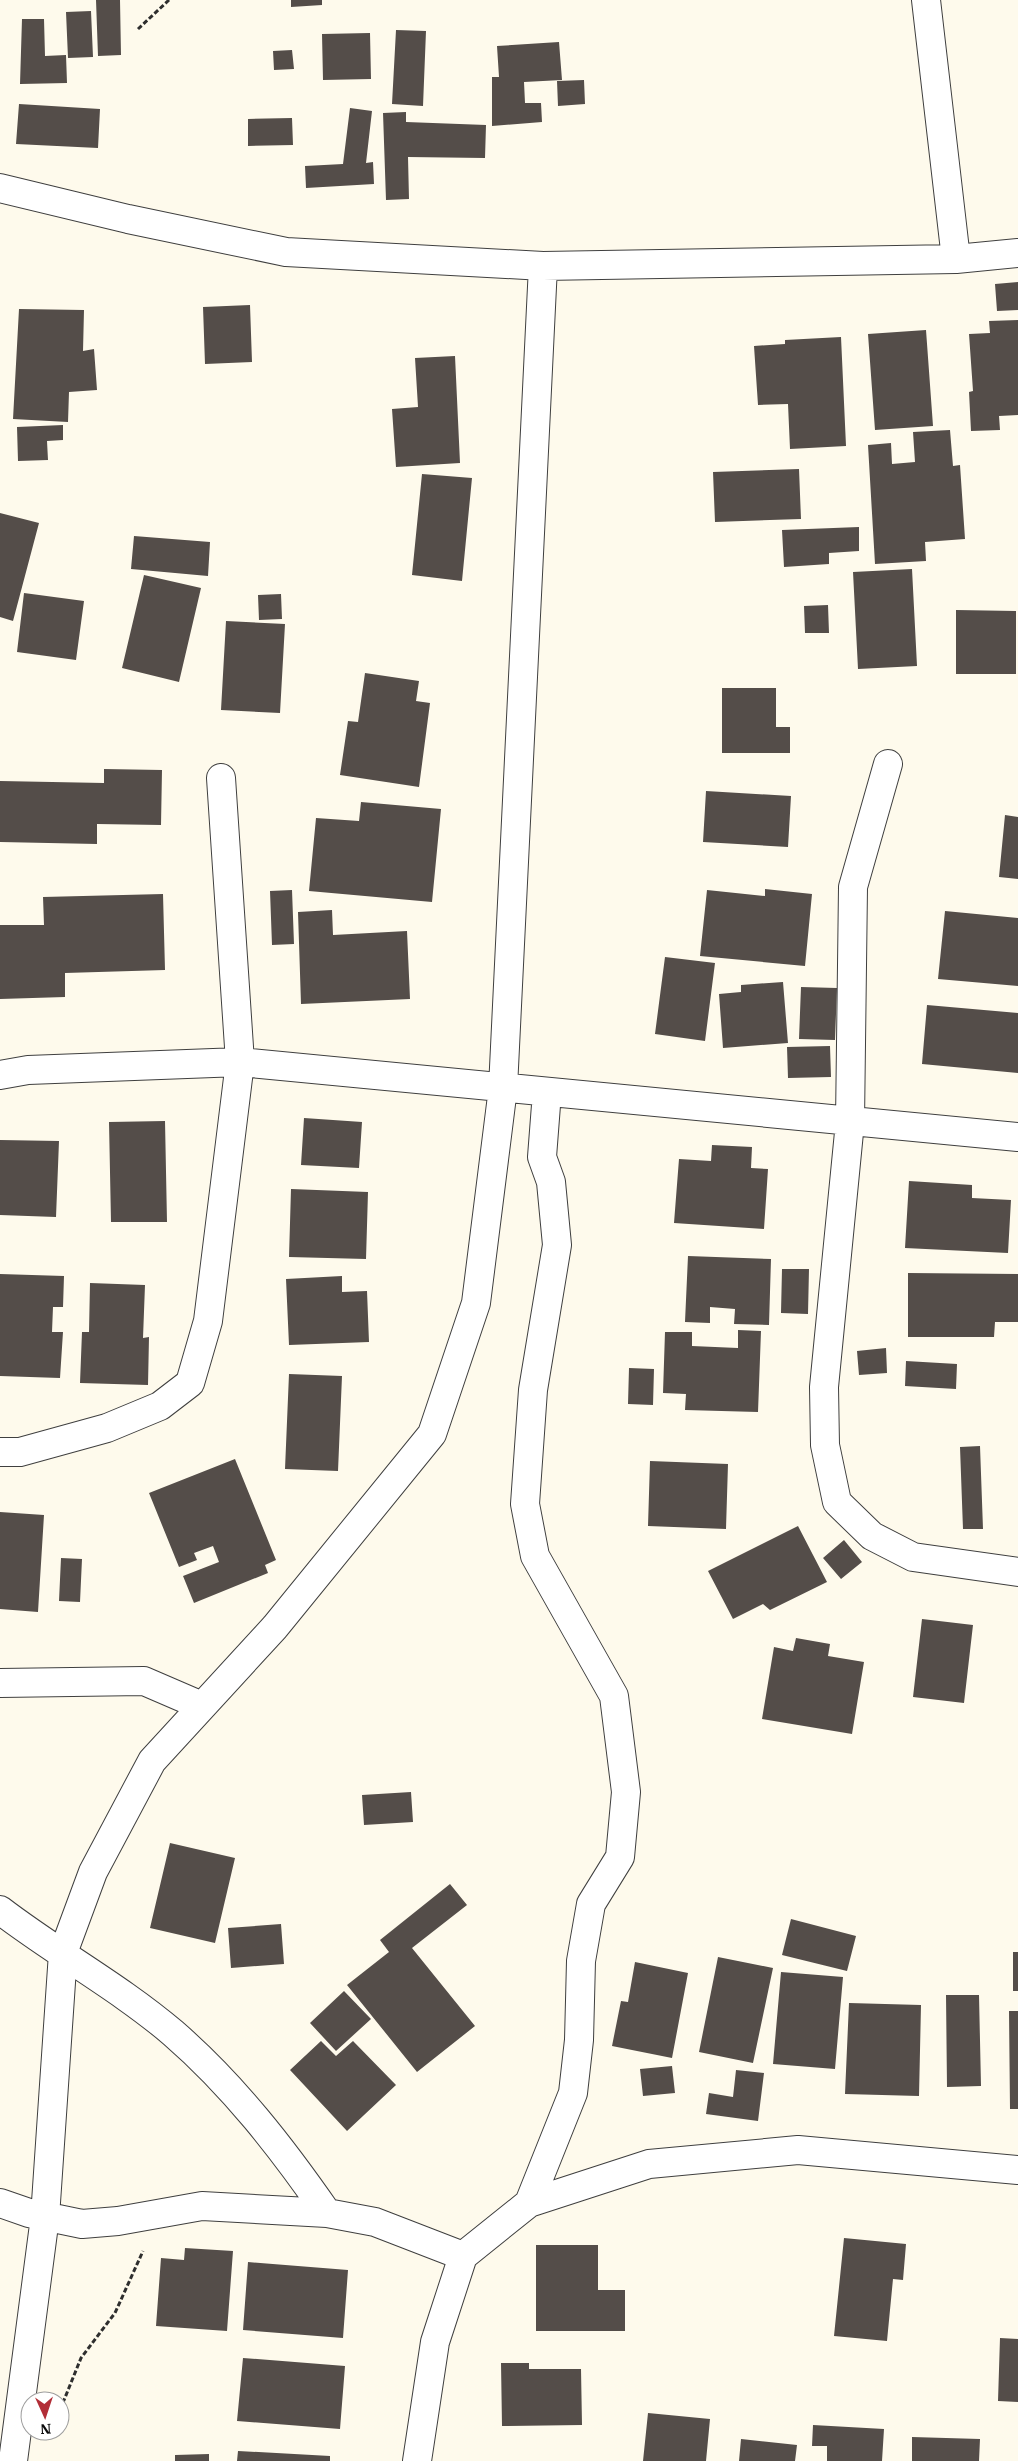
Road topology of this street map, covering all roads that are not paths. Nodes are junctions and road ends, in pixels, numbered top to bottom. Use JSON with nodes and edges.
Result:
{"nodes":[{"id":1,"x":926,"y":0,"type":"edge"},
{"id":2,"x":0,"y":188,"type":"edge"},
{"id":3,"x":1018,"y":253,"type":"edge"},
{"id":4,"x":956,"y":259,"type":"junction"},
{"id":5,"x":543,"y":266,"type":"junction"},
{"id":6,"x":888,"y":764,"type":"dead end"},
{"id":7,"x":221,"y":778,"type":"dead end"},
{"id":8,"x":240,"y":1062,"type":"junction"},
{"id":9,"x":0,"y":1075,"type":"edge"},
{"id":10,"x":503,"y":1088,"type":"junction"},
{"id":11,"x":547,"y":1092,"type":"junction"},
{"id":12,"x":850,"y":1122,"type":"junction"},
{"id":13,"x":1018,"y":1137,"type":"edge"},
{"id":14,"x":0,"y":1452,"type":"edge"},
{"id":15,"x":1018,"y":1572,"type":"edge"},
{"id":16,"x":0,"y":1683,"type":"edge"},
{"id":17,"x":202,"y":1706,"type":"junction"},
{"id":18,"x":0,"y":1910,"type":"edge"},
{"id":19,"x":63,"y":1953,"type":"junction"},
{"id":20,"x":1018,"y":2170,"type":"edge"},
{"id":21,"x":0,"y":2203,"type":"edge"},
{"id":22,"x":529,"y":2203,"type":"junction"},
{"id":23,"x":327,"y":2213,"type":"junction"},
{"id":24,"x":45,"y":2217,"type":"junction"},
{"id":25,"x":463,"y":2256,"type":"junction"},
{"id":26,"x":13,"y":2461,"type":"edge"},
{"id":27,"x":417,"y":2461,"type":"edge"}],
"edges":[{"from":1,"to":4,"type":"street"},
{"from":2,"to":5,"type":"street"},
{"from":3,"to":4,"type":"street"},
{"from":4,"to":5,"type":"street"},
{"from":5,"to":10,"type":"street"},
{"from":6,"to":12,"type":"street"},
{"from":7,"to":8,"type":"street"},
{"from":8,"to":9,"type":"street"},
{"from":8,"to":10,"type":"street"},
{"from":8,"to":14,"type":"street"},
{"from":10,"to":11,"type":"street"},
{"from":10,"to":17,"type":"street"},
{"from":11,"to":12,"type":"street"},
{"from":11,"to":22,"type":"street"},
{"from":12,"to":13,"type":"street"},
{"from":12,"to":15,"type":"street"},
{"from":16,"to":17,"type":"street"},
{"from":17,"to":19,"type":"street"},
{"from":18,"to":19,"type":"street"},
{"from":19,"to":23,"type":"street"},
{"from":19,"to":24,"type":"street"},
{"from":20,"to":22,"type":"street"},
{"from":21,"to":24,"type":"street"},
{"from":22,"to":25,"type":"street"},
{"from":23,"to":24,"type":"street"},
{"from":23,"to":25,"type":"street"},
{"from":24,"to":26,"type":"street"},
{"from":25,"to":27,"type":"street"}]}
